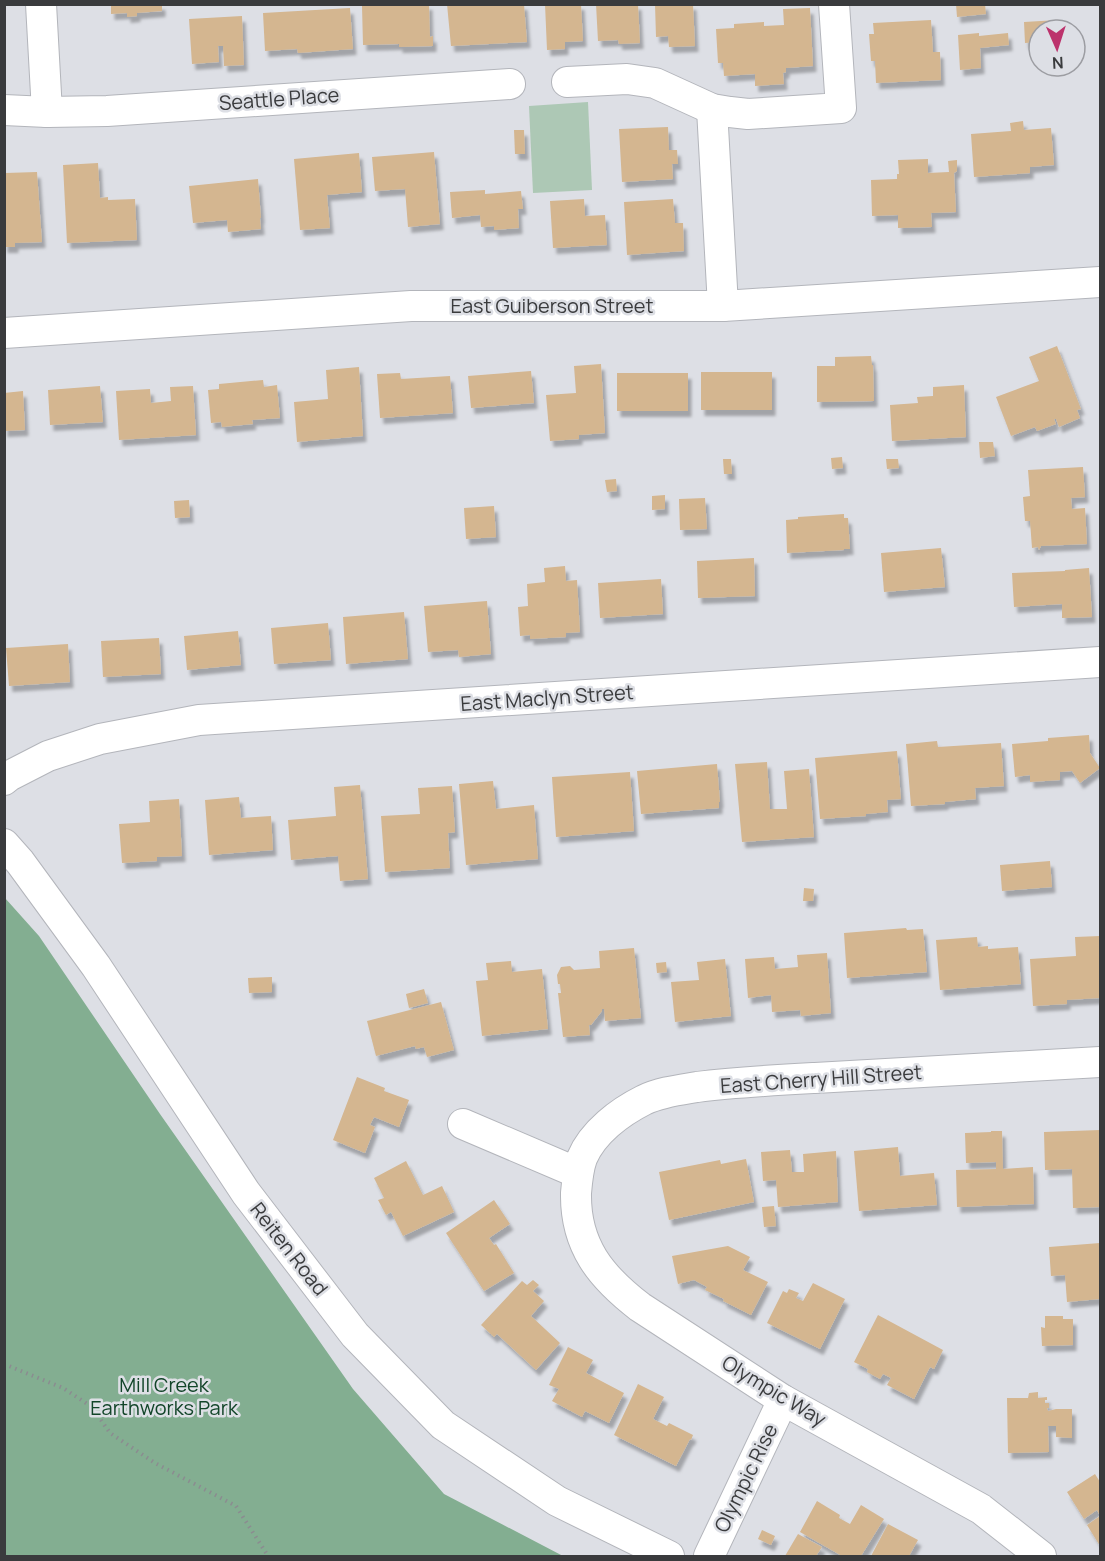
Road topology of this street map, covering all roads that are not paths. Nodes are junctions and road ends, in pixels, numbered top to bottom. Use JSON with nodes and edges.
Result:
{"nodes":[{"id":1,"x":41,"y":4,"type":"edge"},
{"id":2,"x":834,"y":4,"type":"edge"},
{"id":3,"x":567,"y":82,"type":"dead end"},
{"id":4,"x":510,"y":84,"type":"dead end"},
{"id":5,"x":712,"y":109,"type":"junction"},
{"id":6,"x":4,"y":110,"type":"edge"},
{"id":7,"x":48,"y":112,"type":"junction"},
{"id":8,"x":1101,"y":282,"type":"edge"},
{"id":9,"x":723,"y":306,"type":"junction"},
{"id":10,"x":4,"y":333,"type":"edge"},
{"id":11,"x":1101,"y":662,"type":"edge"},
{"id":12,"x":4,"y":780,"type":"edge"},
{"id":13,"x":4,"y":844,"type":"edge"},
{"id":14,"x":1101,"y":1062,"type":"edge"},
{"id":15,"x":463,"y":1124,"type":"dead end"},
{"id":16,"x":578,"y":1173,"type":"junction"},
{"id":17,"x":783,"y":1400,"type":"junction"},
{"id":18,"x":669,"y":1557,"type":"edge"},
{"id":19,"x":709,"y":1557,"type":"edge"},
{"id":20,"x":1041,"y":1557,"type":"edge"}],
"edges":[{"from":1,"to":7,"type":"street"},
{"from":2,"to":5,"type":"street"},
{"from":3,"to":5,"type":"street"},
{"from":4,"to":7,"type":"street","name":"Seattle Place"},
{"from":5,"to":9,"type":"street"},
{"from":6,"to":7,"type":"street","name":"Seattle Place"},
{"from":8,"to":9,"type":"street","name":"East Guiberson Street"},
{"from":9,"to":10,"type":"street","name":"East Guiberson Street"},
{"from":11,"to":12,"type":"street","name":"East Maclyn Street"},
{"from":13,"to":18,"type":"street","name":"Reiten Road"},
{"from":14,"to":16,"type":"street","name":"East Cherry Hill Street"},
{"from":15,"to":16,"type":"street"},
{"from":16,"to":17,"type":"street","name":"Olympic Way"},
{"from":17,"to":19,"type":"street","name":"Olympic Rise"},
{"from":17,"to":20,"type":"street","name":"Olympic Way"}]}
